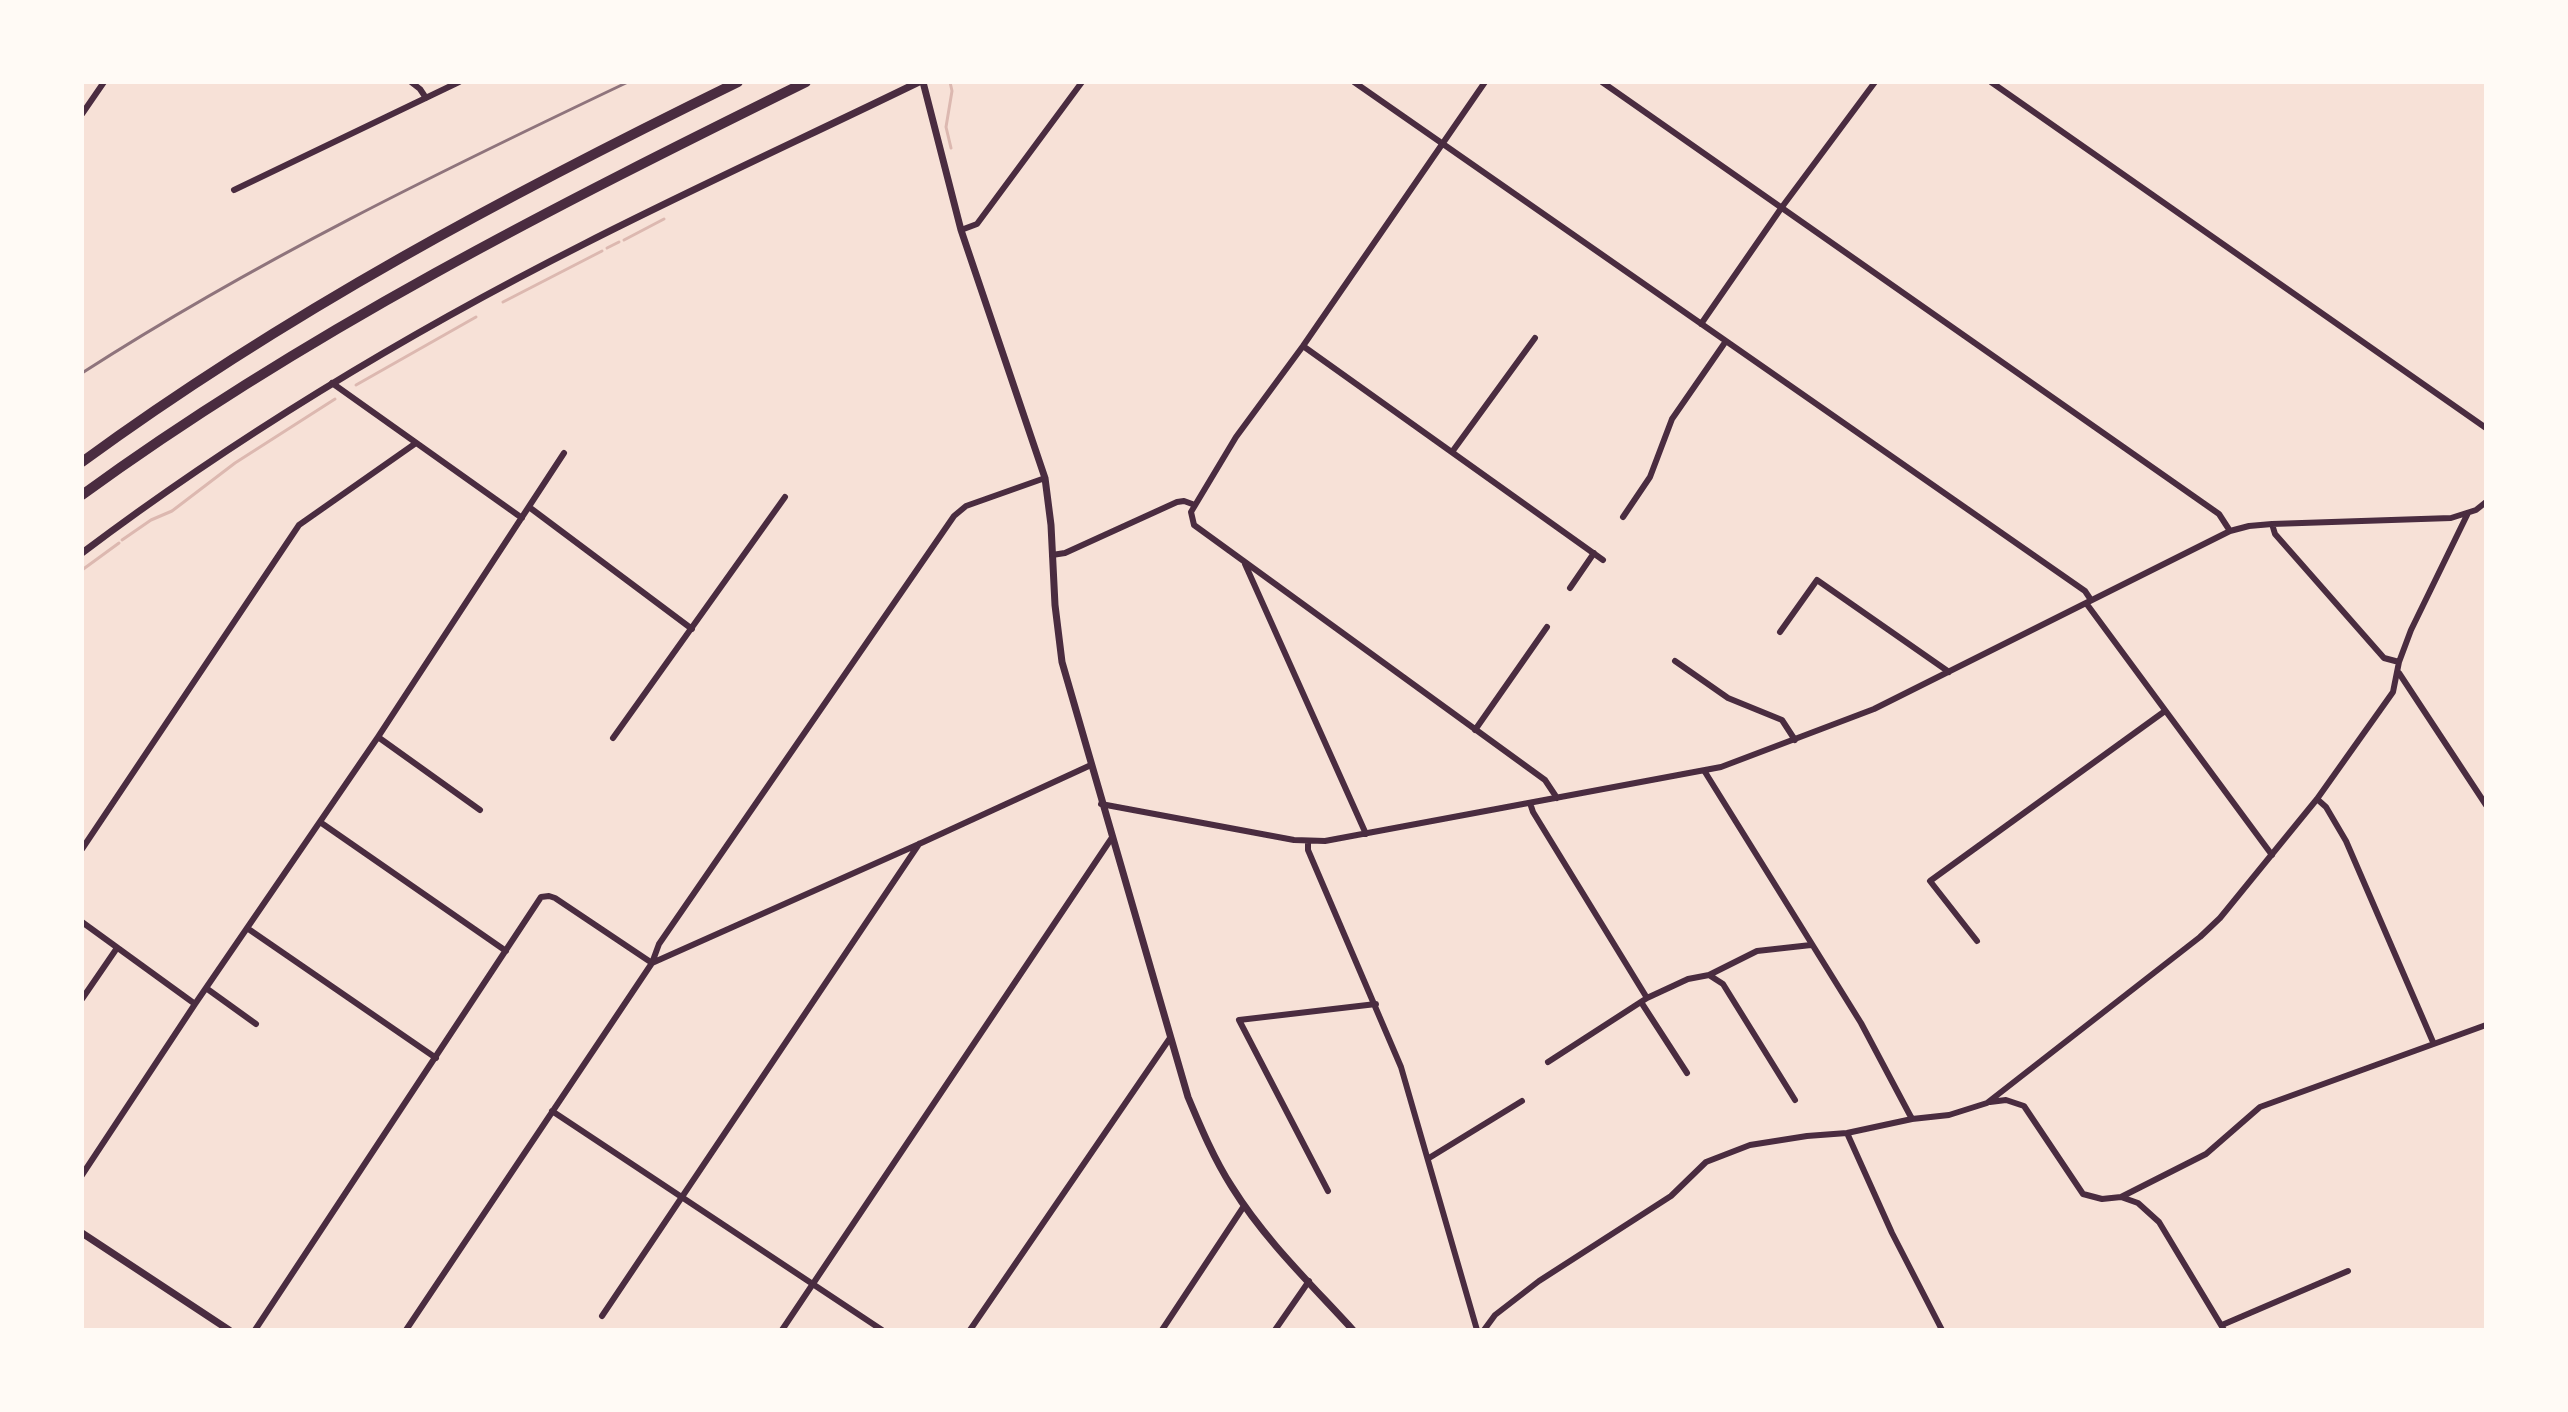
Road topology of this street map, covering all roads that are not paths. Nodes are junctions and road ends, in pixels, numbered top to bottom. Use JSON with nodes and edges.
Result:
{"nodes":[{"id":1,"x":104,"y":82,"type":"edge"},
{"id":2,"x":411,"y":82,"type":"edge"},
{"id":3,"x":459,"y":82,"type":"edge"},
{"id":4,"x":738,"y":82,"type":"edge"},
{"id":5,"x":806,"y":82,"type":"edge"},
{"id":6,"x":921,"y":82,"type":"edge"},
{"id":7,"x":1082,"y":82,"type":"edge"},
{"id":8,"x":1354,"y":82,"type":"edge"},
{"id":9,"x":1485,"y":82,"type":"edge"},
{"id":10,"x":1602,"y":82,"type":"edge"},
{"id":11,"x":1875,"y":82,"type":"edge"},
{"id":12,"x":1991,"y":82,"type":"edge"},
{"id":13,"x":426,"y":98,"type":"junction"},
{"id":14,"x":82,"y":114,"type":"edge"},
{"id":15,"x":1444,"y":145,"type":"junction"},
{"id":16,"x":234,"y":190,"type":"dead end"},
{"id":17,"x":1782,"y":207,"type":"junction"},
{"id":18,"x":961,"y":230,"type":"junction"},
{"id":19,"x":1701,"y":324,"type":"junction"},
{"id":20,"x":1535,"y":338,"type":"dead end"},
{"id":21,"x":1726,"y":341,"type":"junction"},
{"id":22,"x":1303,"y":346,"type":"junction"},
{"id":23,"x":332,"y":383,"type":"junction"},
{"id":24,"x":2486,"y":428,"type":"edge"},
{"id":25,"x":416,"y":443,"type":"junction"},
{"id":26,"x":1452,"y":452,"type":"junction"},
{"id":27,"x":564,"y":453,"type":"dead end"},
{"id":28,"x":82,"y":462,"type":"edge"},
{"id":29,"x":1045,"y":478,"type":"junction"},
{"id":30,"x":82,"y":495,"type":"edge"},
{"id":31,"x":785,"y":497,"type":"dead end"},
{"id":32,"x":2486,"y":502,"type":"edge"},
{"id":33,"x":1195,"y":505,"type":"junction"},
{"id":34,"x":529,"y":507,"type":"junction"},
{"id":35,"x":2468,"y":513,"type":"junction"},
{"id":36,"x":1623,"y":517,"type":"dead end"},
{"id":37,"x":522,"y":518,"type":"junction"},
{"id":38,"x":2272,"y":524,"type":"junction"},
{"id":39,"x":2230,"y":531,"type":"junction"},
{"id":40,"x":82,"y":553,"type":"edge"},
{"id":41,"x":1594,"y":553,"type":"junction"},
{"id":42,"x":1052,"y":555,"type":"junction"},
{"id":43,"x":1243,"y":560,"type":"junction"},
{"id":44,"x":1603,"y":560,"type":"dead end"},
{"id":45,"x":1570,"y":588,"type":"dead end"},
{"id":46,"x":2089,"y":602,"type":"junction"},
{"id":47,"x":1547,"y":627,"type":"dead end"},
{"id":48,"x":692,"y":629,"type":"junction"},
{"id":49,"x":1780,"y":632,"type":"dead end"},
{"id":50,"x":1675,"y":661,"type":"dead end"},
{"id":51,"x":2399,"y":662,"type":"junction"},
{"id":52,"x":1949,"y":672,"type":"junction"},
{"id":53,"x":2399,"y":673,"type":"junction"},
{"id":54,"x":2165,"y":711,"type":"junction"},
{"id":55,"x":1475,"y":730,"type":"junction"},
{"id":56,"x":378,"y":737,"type":"junction"},
{"id":57,"x":613,"y":738,"type":"dead end"},
{"id":58,"x":1795,"y":740,"type":"junction"},
{"id":59,"x":1091,"y":765,"type":"junction"},
{"id":60,"x":1705,"y":772,"type":"junction"},
{"id":61,"x":1557,"y":798,"type":"junction"},
{"id":62,"x":2317,"y":799,"type":"junction"},
{"id":63,"x":1530,"y":803,"type":"junction"},
{"id":64,"x":1101,"y":804,"type":"junction"},
{"id":65,"x":2486,"y":805,"type":"edge"},
{"id":66,"x":480,"y":810,"type":"dead end"},
{"id":67,"x":320,"y":822,"type":"junction"},
{"id":68,"x":1366,"y":834,"type":"junction"},
{"id":69,"x":1111,"y":839,"type":"junction"},
{"id":70,"x":1308,"y":841,"type":"junction"},
{"id":71,"x":919,"y":844,"type":"junction"},
{"id":72,"x":82,"y":849,"type":"edge"},
{"id":73,"x":2272,"y":855,"type":"junction"},
{"id":74,"x":82,"y":922,"type":"edge"},
{"id":75,"x":247,"y":928,"type":"junction"},
{"id":76,"x":1977,"y":941,"type":"dead end"},
{"id":77,"x":1811,"y":945,"type":"junction"},
{"id":78,"x":117,"y":948,"type":"junction"},
{"id":79,"x":506,"y":951,"type":"junction"},
{"id":80,"x":652,"y":963,"type":"junction"},
{"id":81,"x":1709,"y":975,"type":"junction"},
{"id":82,"x":206,"y":988,"type":"junction"},
{"id":83,"x":82,"y":999,"type":"edge"},
{"id":84,"x":1644,"y":1000,"type":"junction"},
{"id":85,"x":195,"y":1004,"type":"junction"},
{"id":86,"x":1376,"y":1004,"type":"junction"},
{"id":87,"x":256,"y":1024,"type":"dead end"},
{"id":88,"x":2486,"y":1025,"type":"edge"},
{"id":89,"x":1170,"y":1038,"type":"junction"},
{"id":90,"x":2433,"y":1042,"type":"junction"},
{"id":91,"x":436,"y":1058,"type":"junction"},
{"id":92,"x":1548,"y":1062,"type":"dead end"},
{"id":93,"x":1687,"y":1073,"type":"dead end"},
{"id":94,"x":1795,"y":1100,"type":"dead end"},
{"id":95,"x":1522,"y":1101,"type":"dead end"},
{"id":96,"x":1987,"y":1103,"type":"junction"},
{"id":97,"x":552,"y":1111,"type":"junction"},
{"id":98,"x":1912,"y":1119,"type":"junction"},
{"id":99,"x":1847,"y":1133,"type":"junction"},
{"id":100,"x":1429,"y":1158,"type":"junction"},
{"id":101,"x":82,"y":1175,"type":"edge"},
{"id":102,"x":1328,"y":1191,"type":"dead end"},
{"id":103,"x":2121,"y":1197,"type":"junction"},
{"id":104,"x":682,"y":1199,"type":"junction"},
{"id":105,"x":1244,"y":1206,"type":"junction"},
{"id":106,"x":82,"y":1233,"type":"edge"},
{"id":107,"x":2348,"y":1271,"type":"dead end"},
{"id":108,"x":1309,"y":1281,"type":"junction"},
{"id":109,"x":812,"y":1285,"type":"junction"},
{"id":110,"x":602,"y":1316,"type":"dead end"},
{"id":111,"x":218,"y":1327,"type":"edge"},
{"id":112,"x":2223,"y":1328,"type":"edge"},
{"id":113,"x":229,"y":1330,"type":"edge"},
{"id":114,"x":255,"y":1330,"type":"edge"},
{"id":115,"x":406,"y":1330,"type":"edge"},
{"id":116,"x":782,"y":1330,"type":"edge"},
{"id":117,"x":882,"y":1330,"type":"edge"},
{"id":118,"x":970,"y":1330,"type":"edge"},
{"id":119,"x":1162,"y":1330,"type":"edge"},
{"id":120,"x":1275,"y":1330,"type":"edge"},
{"id":121,"x":1353,"y":1330,"type":"edge"},
{"id":122,"x":1477,"y":1330,"type":"edge"},
{"id":123,"x":1484,"y":1330,"type":"edge"},
{"id":124,"x":1942,"y":1330,"type":"edge"}],
"edges":[{"from":1,"to":14,"type":"street"},
{"from":2,"to":13,"type":"street"},
{"from":3,"to":13,"type":"street"},
{"from":4,"to":28,"type":"highway"},
{"from":5,"to":30,"type":"highway"},
{"from":6,"to":18,"type":"street"},
{"from":6,"to":23,"type":"street"},
{"from":7,"to":18,"type":"street"},
{"from":8,"to":15,"type":"street"},
{"from":9,"to":15,"type":"street"},
{"from":10,"to":17,"type":"street"},
{"from":11,"to":17,"type":"street"},
{"from":12,"to":24,"type":"street"},
{"from":13,"to":16,"type":"street"},
{"from":15,"to":19,"type":"street"},
{"from":15,"to":22,"type":"street"},
{"from":17,"to":19,"type":"street"},
{"from":17,"to":39,"type":"street"},
{"from":18,"to":29,"type":"street"},
{"from":19,"to":21,"type":"street"},
{"from":20,"to":26,"type":"street"},
{"from":21,"to":36,"type":"street"},
{"from":21,"to":46,"type":"street"},
{"from":22,"to":26,"type":"street"},
{"from":22,"to":33,"type":"street"},
{"from":23,"to":25,"type":"street"},
{"from":23,"to":40,"type":"street"},
{"from":25,"to":37,"type":"street"},
{"from":25,"to":72,"type":"street"},
{"from":26,"to":41,"type":"street"},
{"from":27,"to":34,"type":"street"},
{"from":29,"to":42,"type":"street"},
{"from":29,"to":80,"type":"street"},
{"from":31,"to":48,"type":"street"},
{"from":32,"to":35,"type":"street"},
{"from":33,"to":42,"type":"street"},
{"from":33,"to":43,"type":"street"},
{"from":34,"to":37,"type":"street"},
{"from":34,"to":48,"type":"street"},
{"from":35,"to":38,"type":"street"},
{"from":35,"to":51,"type":"street"},
{"from":37,"to":56,"type":"street"},
{"from":38,"to":39,"type":"street"},
{"from":38,"to":51,"type":"street"},
{"from":39,"to":46,"type":"street"},
{"from":41,"to":44,"type":"street"},
{"from":41,"to":45,"type":"street"},
{"from":42,"to":59,"type":"street"},
{"from":43,"to":55,"type":"street"},
{"from":43,"to":68,"type":"street"},
{"from":46,"to":52,"type":"street"},
{"from":46,"to":54,"type":"street"},
{"from":47,"to":55,"type":"street"},
{"from":48,"to":57,"type":"street"},
{"from":49,"to":52,"type":"street"},
{"from":50,"to":58,"type":"street"},
{"from":51,"to":53,"type":"street"},
{"from":52,"to":58,"type":"street"},
{"from":53,"to":62,"type":"street"},
{"from":53,"to":65,"type":"street"},
{"from":54,"to":73,"type":"street"},
{"from":54,"to":76,"type":"street"},
{"from":55,"to":61,"type":"street"},
{"from":56,"to":66,"type":"street"},
{"from":56,"to":67,"type":"street"},
{"from":58,"to":60,"type":"street"},
{"from":59,"to":64,"type":"street"},
{"from":59,"to":71,"type":"street"},
{"from":60,"to":61,"type":"street"},
{"from":60,"to":77,"type":"street"},
{"from":61,"to":63,"type":"street"},
{"from":62,"to":73,"type":"street"},
{"from":62,"to":90,"type":"street"},
{"from":63,"to":68,"type":"street"},
{"from":63,"to":84,"type":"street"},
{"from":64,"to":69,"type":"street"},
{"from":64,"to":70,"type":"street"},
{"from":67,"to":75,"type":"street"},
{"from":67,"to":79,"type":"street"},
{"from":68,"to":70,"type":"street"},
{"from":69,"to":89,"type":"street"},
{"from":69,"to":109,"type":"street"},
{"from":70,"to":86,"type":"street"},
{"from":71,"to":80,"type":"street"},
{"from":71,"to":104,"type":"street"},
{"from":73,"to":96,"type":"street"},
{"from":74,"to":78,"type":"street"},
{"from":75,"to":82,"type":"street"},
{"from":75,"to":91,"type":"street"},
{"from":77,"to":81,"type":"street"},
{"from":77,"to":98,"type":"street"},
{"from":78,"to":83,"type":"street"},
{"from":78,"to":85,"type":"street"},
{"from":79,"to":80,"type":"street"},
{"from":79,"to":91,"type":"street"},
{"from":80,"to":97,"type":"street"},
{"from":81,"to":84,"type":"street"},
{"from":81,"to":94,"type":"street"},
{"from":82,"to":85,"type":"street"},
{"from":82,"to":87,"type":"street"},
{"from":84,"to":92,"type":"street"},
{"from":84,"to":93,"type":"street"},
{"from":85,"to":101,"type":"street"},
{"from":86,"to":100,"type":"street"},
{"from":86,"to":102,"type":"street"},
{"from":88,"to":90,"type":"street"},
{"from":89,"to":105,"type":"street"},
{"from":89,"to":118,"type":"street"},
{"from":90,"to":103,"type":"street"},
{"from":91,"to":114,"type":"street"},
{"from":95,"to":100,"type":"street"},
{"from":96,"to":98,"type":"street"},
{"from":96,"to":103,"type":"street"},
{"from":97,"to":104,"type":"street"},
{"from":97,"to":115,"type":"street"},
{"from":98,"to":99,"type":"street"},
{"from":99,"to":123,"type":"street"},
{"from":99,"to":124,"type":"street"},
{"from":100,"to":122,"type":"street"},
{"from":103,"to":112,"type":"street"},
{"from":104,"to":109,"type":"street"},
{"from":104,"to":110,"type":"street"},
{"from":105,"to":108,"type":"street"},
{"from":105,"to":119,"type":"street"},
{"from":106,"to":111,"type":"street"},
{"from":107,"to":112,"type":"street"},
{"from":108,"to":120,"type":"street"},
{"from":108,"to":121,"type":"street"},
{"from":109,"to":116,"type":"street"},
{"from":109,"to":117,"type":"street"},
{"from":111,"to":113,"type":"street"}]}
